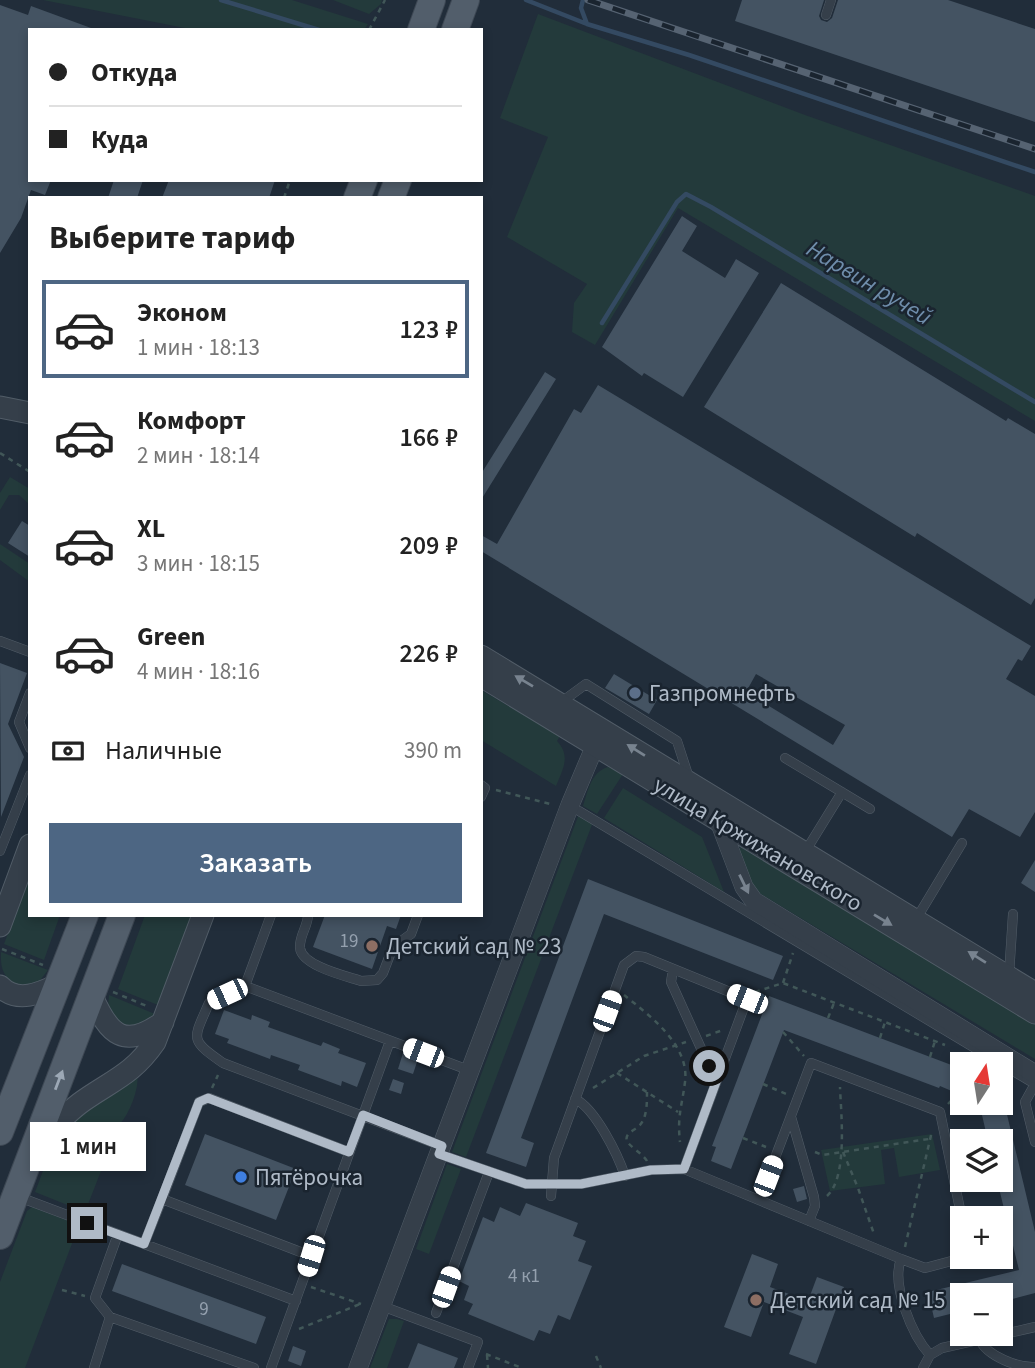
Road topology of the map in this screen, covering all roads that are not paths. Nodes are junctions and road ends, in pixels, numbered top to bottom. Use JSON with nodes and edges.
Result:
{"nodes":[{"id":1,"x":432,"y":0,"type":"edge"},
{"id":2,"x":466,"y":0,"type":"edge"},
{"id":3,"x":831,"y":0,"type":"edge"},
{"id":4,"x":826,"y":15,"type":"dead end"},
{"id":5,"x":422,"y":28,"type":"edge"},
{"id":6,"x":456,"y":28,"type":"edge"},
{"id":7,"x":0,"y":407,"type":"edge"},
{"id":8,"x":28,"y":413,"type":"edge"},
{"id":9,"x":0,"y":641,"type":"edge"},
{"id":10,"x":28,"y":651,"type":"edge"},
{"id":11,"x":483,"y":657,"type":"edge"},
{"id":12,"x":483,"y":677,"type":"edge"},
{"id":13,"x":28,"y":698,"type":"edge"},
{"id":14,"x":555,"y":710,"type":"junction"},
{"id":15,"x":599,"y":737,"type":"junction"},
{"id":16,"x":28,"y":743,"type":"edge"},
{"id":17,"x":785,"y":758,"type":"dead end"},
{"id":18,"x":28,"y":780,"type":"edge"},
{"id":19,"x":690,"y":783,"type":"junction"},
{"id":20,"x":842,"y":792,"type":"junction"},
{"id":21,"x":870,"y":809,"type":"dead end"},
{"id":22,"x":579,"y":811,"type":"dead end"},
{"id":23,"x":719,"y":821,"type":"junction"},
{"id":24,"x":962,"y":843,"type":"dead end"},
{"id":25,"x":28,"y":850,"type":"edge"},
{"id":26,"x":0,"y":851,"type":"edge"},
{"id":27,"x":801,"y":860,"type":"junction"},
{"id":28,"x":1013,"y":914,"type":"dead end"},
{"id":29,"x":84,"y":917,"type":"edge"},
{"id":30,"x":202,"y":917,"type":"edge"},
{"id":31,"x":270,"y":917,"type":"edge"},
{"id":32,"x":308,"y":917,"type":"edge"},
{"id":33,"x":417,"y":917,"type":"edge"},
{"id":34,"x":121,"y":919,"type":"edge"},
{"id":35,"x":0,"y":926,"type":"edge"},
{"id":36,"x":911,"y":927,"type":"junction"},
{"id":37,"x":673,"y":969,"type":"junction"},
{"id":38,"x":58,"y":971,"type":"junction"},
{"id":39,"x":1009,"y":977,"type":"junction"},
{"id":40,"x":0,"y":986,"type":"edge"},
{"id":41,"x":245,"y":986,"type":"junction"},
{"id":42,"x":102,"y":988,"type":"junction"},
{"id":43,"x":1035,"y":993,"type":"edge"},
{"id":44,"x":1035,"y":1013,"type":"edge"},
{"id":45,"x":159,"y":1016,"type":"junction"},
{"id":46,"x":390,"y":1041,"type":"junction"},
{"id":47,"x":471,"y":1071,"type":"junction"},
{"id":48,"x":719,"y":1074,"type":"junction"},
{"id":49,"x":1035,"y":1074,"type":"edge"},
{"id":50,"x":1035,"y":1084,"type":"edge"},
{"id":51,"x":575,"y":1100,"type":"junction"},
{"id":52,"x":363,"y":1115,"type":"junction"},
{"id":53,"x":790,"y":1117,"type":"junction"},
{"id":54,"x":0,"y":1132,"type":"edge"},
{"id":55,"x":1035,"y":1142,"type":"edge"},
{"id":56,"x":35,"y":1144,"type":"junction"},
{"id":57,"x":441,"y":1150,"type":"junction"},
{"id":58,"x":349,"y":1152,"type":"junction"},
{"id":59,"x":684,"y":1169,"type":"junction"},
{"id":60,"x":489,"y":1172,"type":"junction"},
{"id":61,"x":625,"y":1176,"type":"junction"},
{"id":62,"x":551,"y":1186,"type":"junction"},
{"id":63,"x":15,"y":1196,"type":"junction"},
{"id":64,"x":551,"y":1196,"type":"dead end"},
{"id":65,"x":162,"y":1199,"type":"junction"},
{"id":66,"x":759,"y":1200,"type":"junction"},
{"id":67,"x":959,"y":1206,"type":"edge"},
{"id":68,"x":809,"y":1221,"type":"junction"},
{"id":69,"x":118,"y":1234,"type":"junction"},
{"id":70,"x":0,"y":1236,"type":"edge"},
{"id":71,"x":144,"y":1244,"type":"junction"},
{"id":72,"x":311,"y":1256,"type":"junction"},
{"id":73,"x":901,"y":1259,"type":"junction"},
{"id":74,"x":950,"y":1261,"type":"edge"},
{"id":75,"x":296,"y":1301,"type":"junction"},
{"id":76,"x":374,"y":1306,"type":"junction"},
{"id":77,"x":436,"y":1313,"type":"dead end"},
{"id":78,"x":110,"y":1317,"type":"junction"},
{"id":79,"x":1035,"y":1327,"type":"edge"},
{"id":80,"x":1013,"y":1332,"type":"edge"},
{"id":81,"x":952,"y":1346,"type":"edge"},
{"id":82,"x":984,"y":1346,"type":"edge"},
{"id":83,"x":930,"y":1355,"type":"junction"},
{"id":84,"x":1035,"y":1367,"type":"edge"},
{"id":85,"x":94,"y":1368,"type":"edge"},
{"id":86,"x":254,"y":1368,"type":"edge"},
{"id":87,"x":271,"y":1368,"type":"edge"},
{"id":88,"x":358,"y":1368,"type":"edge"},
{"id":89,"x":468,"y":1368,"type":"edge"},
{"id":90,"x":923,"y":1368,"type":"edge"}],
"edges":[{"from":1,"to":5,"type":"main road"},
{"from":2,"to":6,"type":"main road"},
{"from":3,"to":4,"type":"lane"},
{"from":7,"to":8,"type":"street"},
{"from":9,"to":10,"type":"lane"},
{"from":14,"to":11,"type":"street","name":"улица Кржижановского","one_way":true},
{"from":12,"to":14,"type":"street","name":"улица Кржижановского"},
{"from":13,"to":16,"type":"lane"},
{"from":14,"to":15,"type":"street","name":"улица Кржижановского"},
{"from":14,"to":19,"type":"lane"},
{"from":19,"to":15,"type":"street","name":"улица Кржижановского","one_way":true},
{"from":15,"to":23,"type":"street","name":"улица Кржижановского"},
{"from":15,"to":47,"type":"street"},
{"from":17,"to":20,"type":"lane"},
{"from":18,"to":26,"type":"lane"},
{"from":19,"to":27,"type":"street","name":"улица Кржижановского"},
{"from":20,"to":21,"type":"lane"},
{"from":20,"to":27,"type":"lane"},
{"from":22,"to":50,"type":"lane"},
{"from":23,"to":27,"type":"street","name":"улица Кржижановского"},
{"from":23,"to":49,"type":"street","one_way":true},
{"from":24,"to":36,"type":"lane"},
{"from":25,"to":35,"type":"street"},
{"from":27,"to":36,"type":"street","name":"улица Кржижановского"},
{"from":28,"to":39,"type":"lane"},
{"from":29,"to":38,"type":"main road"},
{"from":30,"to":45,"type":"street"},
{"from":31,"to":41,"type":"lane"},
{"from":32,"to":33,"type":"lane"},
{"from":34,"to":42,"type":"main road"},
{"from":39,"to":36,"type":"street","name":"улица Кржижановского","one_way":true},
{"from":36,"to":44,"type":"street","name":"улица Кржижановского"},
{"from":37,"to":48,"type":"lane"},
{"from":37,"to":48,"type":"lane"},
{"from":37,"to":51,"type":"lane"},
{"from":38,"to":40,"type":"street"},
{"from":38,"to":54,"type":"main road"},
{"from":39,"to":43,"type":"street","name":"улица Кржижановского"},
{"from":41,"to":46,"type":"lane"},
{"from":41,"to":52,"type":"lane"},
{"from":42,"to":45,"type":"street"},
{"from":56,"to":42,"type":"main road","one_way":true},
{"from":45,"to":56,"type":"street"},
{"from":46,"to":47,"type":"lane"},
{"from":46,"to":52,"type":"lane"},
{"from":47,"to":57,"type":"street"},
{"from":48,"to":59,"type":"lane"},
{"from":50,"to":55,"type":"lane"},
{"from":51,"to":61,"type":"lane"},
{"from":51,"to":62,"type":"lane"},
{"from":52,"to":57,"type":"lane"},
{"from":52,"to":58,"type":"lane"},
{"from":53,"to":66,"type":"lane"},
{"from":53,"to":67,"type":"lane"},
{"from":53,"to":68,"type":"lane"},
{"from":56,"to":63,"type":"main road"},
{"from":57,"to":60,"type":"lane"},
{"from":57,"to":76,"type":"street"},
{"from":58,"to":65,"type":"lane"},
{"from":58,"to":72,"type":"lane"},
{"from":59,"to":61,"type":"lane"},
{"from":59,"to":66,"type":"lane"},
{"from":60,"to":62,"type":"lane"},
{"from":60,"to":77,"type":"lane"},
{"from":61,"to":62,"type":"lane"},
{"from":62,"to":64,"type":"lane"},
{"from":63,"to":69,"type":"lane"},
{"from":63,"to":70,"type":"main road"},
{"from":65,"to":71,"type":"lane"},
{"from":65,"to":72,"type":"lane"},
{"from":66,"to":68,"type":"lane"},
{"from":68,"to":73,"type":"lane"},
{"from":69,"to":71,"type":"lane"},
{"from":69,"to":78,"type":"lane"},
{"from":71,"to":75,"type":"lane"},
{"from":72,"to":75,"type":"lane"},
{"from":73,"to":74,"type":"lane"},
{"from":73,"to":83,"type":"lane"},
{"from":75,"to":87,"type":"lane"},
{"from":76,"to":88,"type":"street"},
{"from":76,"to":89,"type":"lane"},
{"from":78,"to":85,"type":"lane"},
{"from":78,"to":86,"type":"lane"},
{"from":79,"to":80,"type":"lane"},
{"from":81,"to":83,"type":"lane"},
{"from":82,"to":84,"type":"lane"},
{"from":83,"to":90,"type":"lane"}]}
